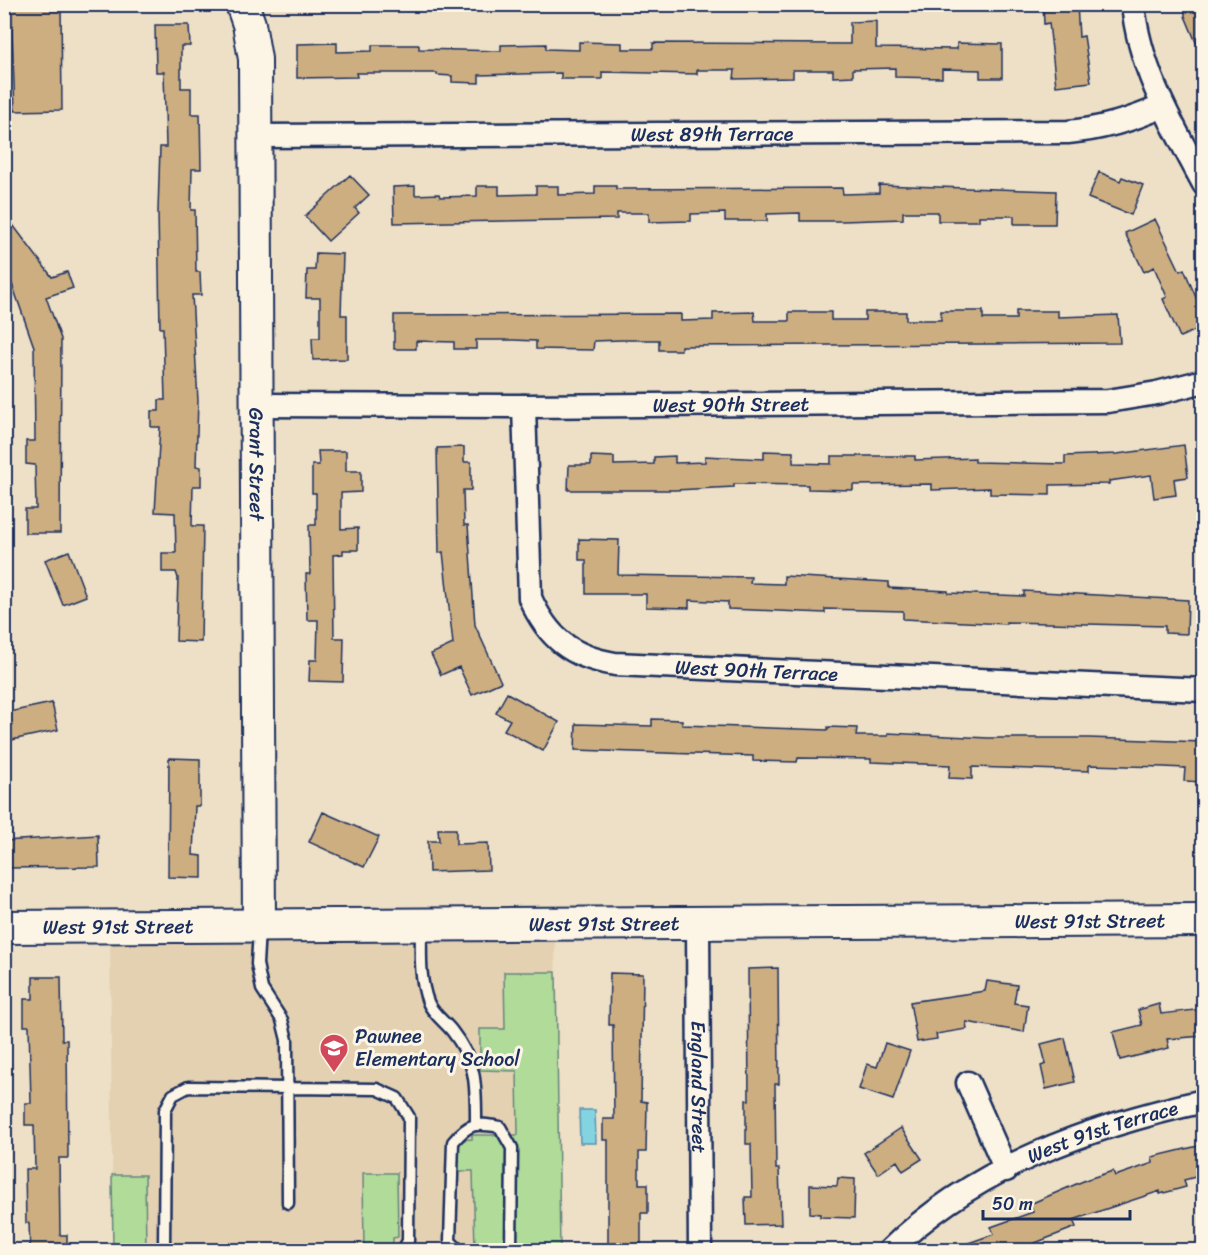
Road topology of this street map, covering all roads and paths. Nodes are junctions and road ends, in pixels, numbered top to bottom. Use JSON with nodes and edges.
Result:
{"nodes":[{"id":1,"x":242,"y":4,"type":"edge"},
{"id":2,"x":1133,"y":4,"type":"edge"},
{"id":3,"x":1163,"y":106,"type":"junction"},
{"id":4,"x":256,"y":136,"type":"junction"},
{"id":5,"x":1203,"y":184,"type":"edge"},
{"id":6,"x":1203,"y":381,"type":"edge"},
{"id":7,"x":257,"y":405,"type":"junction"},
{"id":8,"x":524,"y":406,"type":"junction"},
{"id":9,"x":1203,"y":690,"type":"edge"},
{"id":10,"x":1203,"y":920,"type":"edge"},
{"id":11,"x":698,"y":923,"type":"junction"},
{"id":12,"x":422,"y":925,"type":"junction"},
{"id":13,"x":259,"y":926,"type":"junction"},
{"id":14,"x":4,"y":927,"type":"edge"},
{"id":15,"x":968,"y":1083,"type":"dead end"},
{"id":16,"x":287,"y":1087,"type":"junction"},
{"id":17,"x":1203,"y":1101,"type":"edge"},
{"id":18,"x":476,"y":1123,"type":"junction"},
{"id":19,"x":1006,"y":1170,"type":"junction"},
{"id":20,"x":288,"y":1203,"type":"dead end"},
{"id":21,"x":164,"y":1251,"type":"edge"},
{"id":22,"x":403,"y":1251,"type":"edge"},
{"id":23,"x":459,"y":1251,"type":"edge"},
{"id":24,"x":512,"y":1251,"type":"edge"},
{"id":25,"x":699,"y":1251,"type":"edge"},
{"id":26,"x":890,"y":1251,"type":"edge"}],
"edges":[{"from":1,"to":4,"type":"street","name":"Grant Street"},
{"from":2,"to":3,"type":"street"},
{"from":3,"to":4,"type":"street","name":"West 89th Terrace"},
{"from":3,"to":5,"type":"street"},
{"from":4,"to":7,"type":"street","name":"Grant Street"},
{"from":6,"to":8,"type":"street","name":"West 90th Street"},
{"from":7,"to":8,"type":"street","name":"West 90th Street"},
{"from":7,"to":13,"type":"street","name":"Grant Street"},
{"from":8,"to":9,"type":"street","name":"West 90th Terrace"},
{"from":10,"to":11,"type":"street","name":"West 91st Street"},
{"from":11,"to":12,"type":"street","name":"West 91st Street"},
{"from":11,"to":25,"type":"street","name":"England Street"},
{"from":12,"to":13,"type":"street","name":"West 91st Street"},
{"from":12,"to":18,"type":"lane"},
{"from":13,"to":14,"type":"street","name":"West 91st Street"},
{"from":13,"to":16,"type":"lane"},
{"from":15,"to":19,"type":"street","name":"West 91st Terrace"},
{"from":16,"to":20,"type":"lane"},
{"from":16,"to":21,"type":"lane"},
{"from":16,"to":22,"type":"lane"},
{"from":17,"to":19,"type":"street","name":"West 91st Terrace"},
{"from":18,"to":23,"type":"lane"},
{"from":18,"to":24,"type":"lane"},
{"from":19,"to":26,"type":"street","name":"West 91st Terrace"}]}
